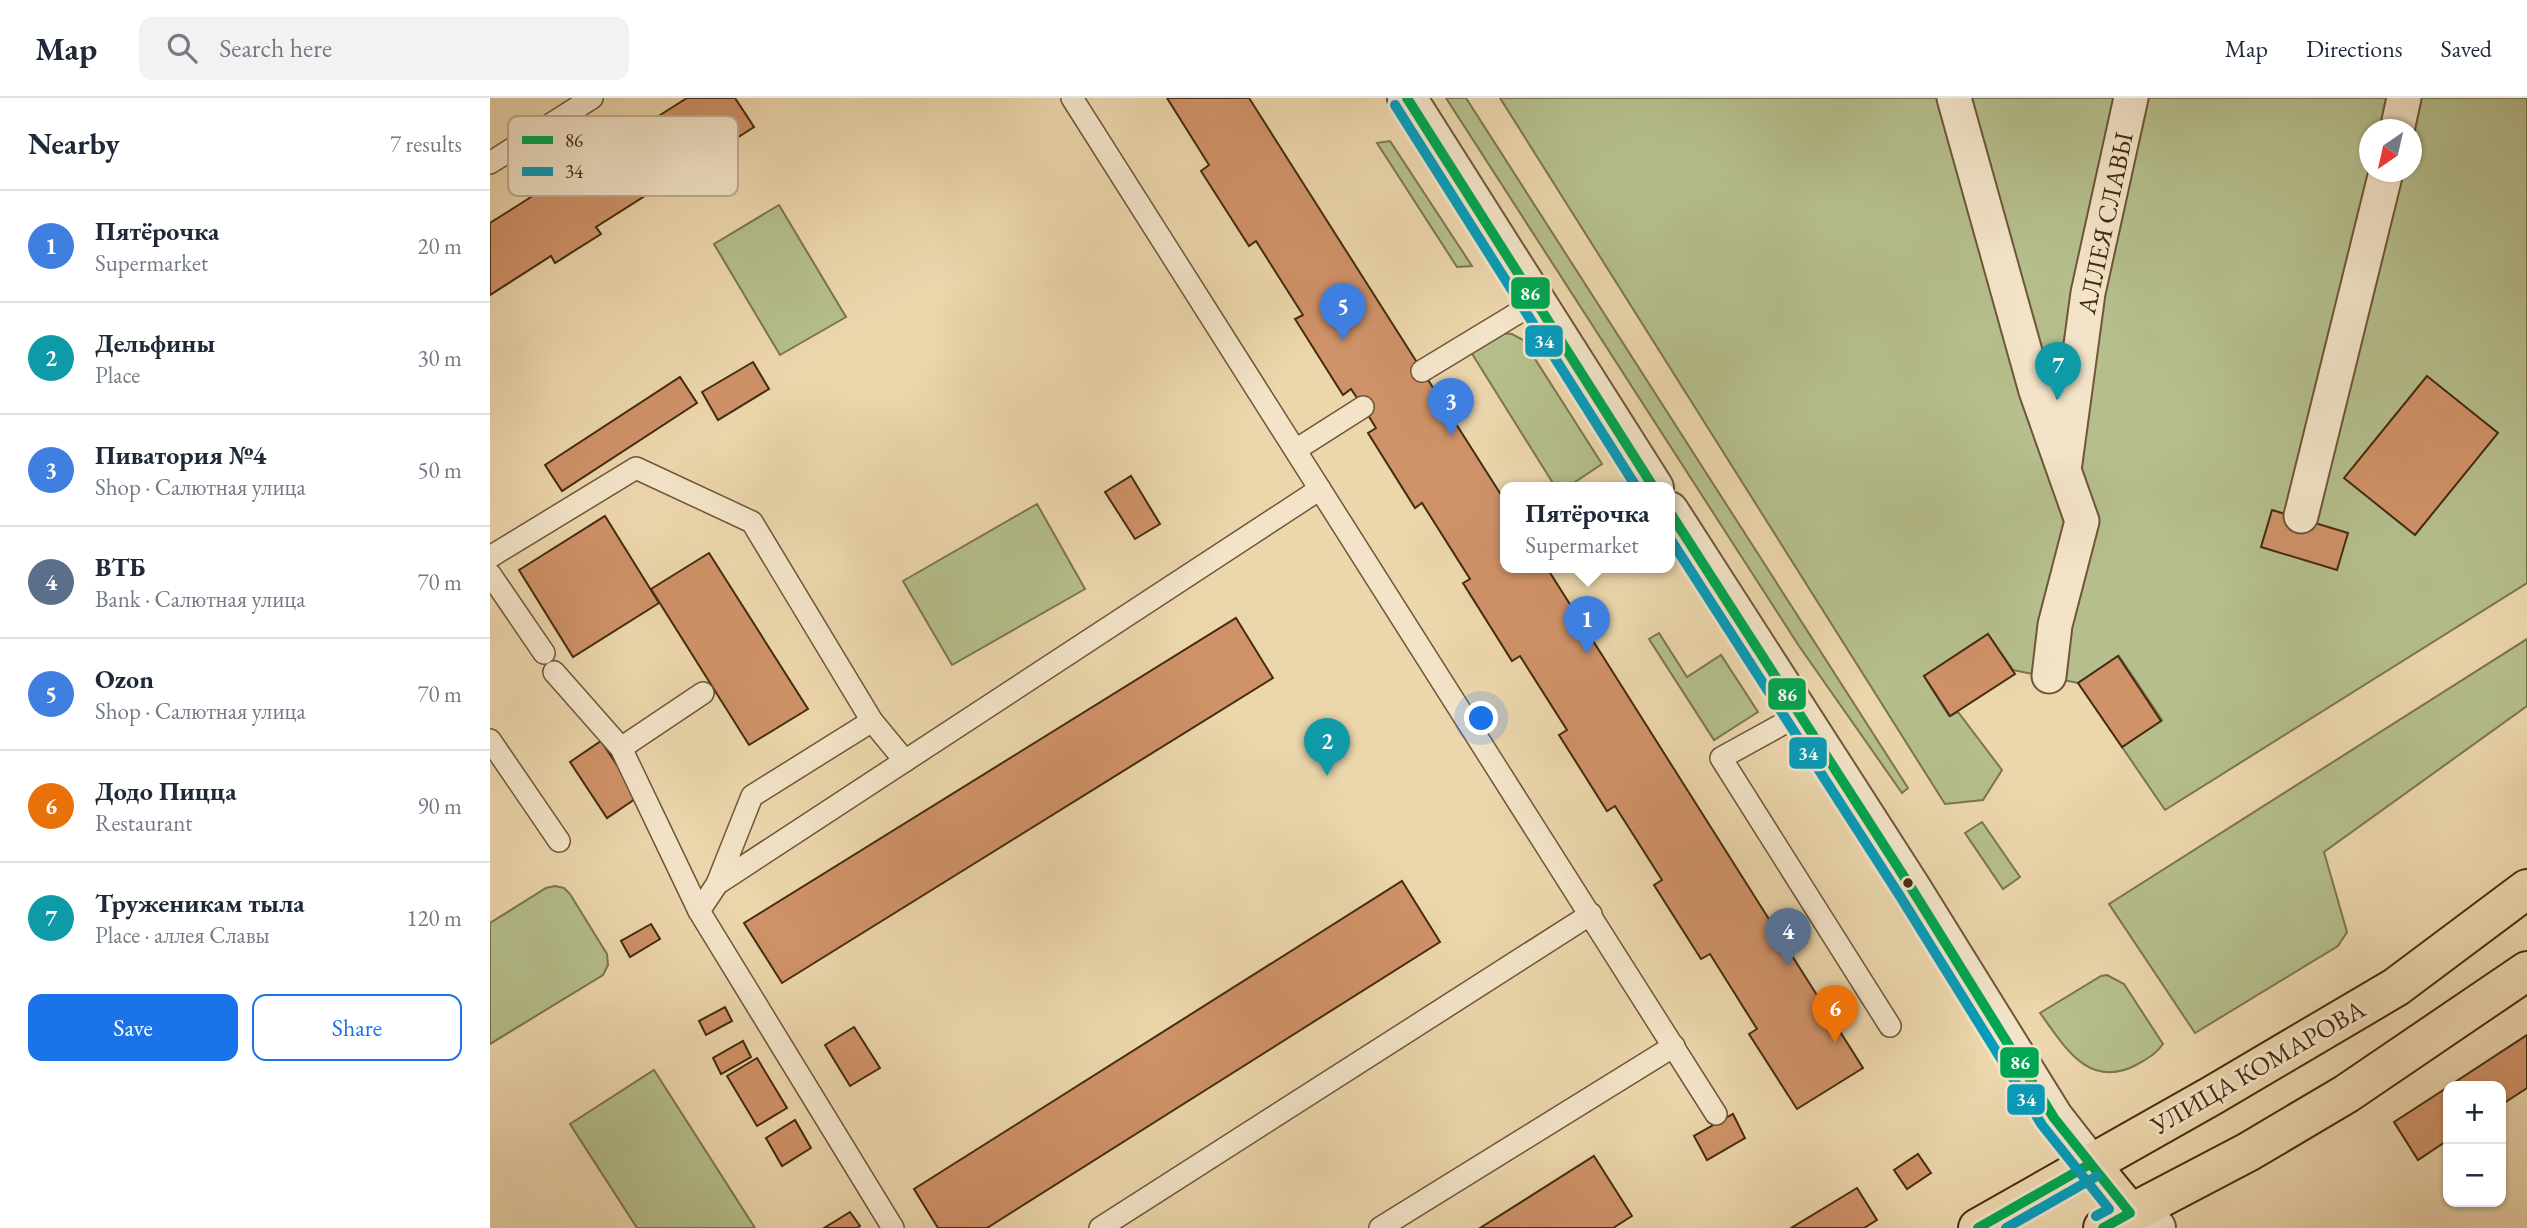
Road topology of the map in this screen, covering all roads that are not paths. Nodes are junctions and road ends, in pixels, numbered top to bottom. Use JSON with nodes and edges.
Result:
{"nodes":[{"id":1,"x":592,"y":98,"type":"edge"},
{"id":2,"x":1072,"y":98,"type":"edge"},
{"id":3,"x":1407,"y":98,"type":"edge"},
{"id":4,"x":1954,"y":98,"type":"edge"},
{"id":5,"x":2131,"y":98,"type":"edge"},
{"id":6,"x":2404,"y":98,"type":"edge"},
{"id":7,"x":564,"y":116,"type":"edge"},
{"id":8,"x":2399,"y":119,"type":"edge"},
{"id":9,"x":508,"y":152,"type":"edge"},
{"id":10,"x":490,"y":163,"type":"edge"},
{"id":11,"x":2384,"y":182,"type":"edge"},
{"id":12,"x":1536,"y":302,"type":"junction"},
{"id":13,"x":1422,"y":371,"type":"dead end"},
{"id":14,"x":1363,"y":407,"type":"dead end"},
{"id":15,"x":1297,"y":449,"type":"junction"},
{"id":16,"x":2064,"y":473,"type":"junction"},
{"id":17,"x":1650,"y":482,"type":"edge"},
{"id":18,"x":1320,"y":489,"type":"junction"},
{"id":19,"x":2301,"y":516,"type":"dead end"},
{"id":20,"x":1675,"y":520,"type":"edge"},
{"id":21,"x":490,"y":557,"type":"edge"},
{"id":22,"x":490,"y":573,"type":"edge"},
{"id":23,"x":2049,"y":676,"type":"dead end"},
{"id":24,"x":703,"y":693,"type":"dead end"},
{"id":25,"x":1798,"y":715,"type":"junction"},
{"id":26,"x":872,"y":721,"type":"junction"},
{"id":27,"x":490,"y":740,"type":"edge"},
{"id":28,"x":621,"y":748,"type":"junction"},
{"id":29,"x":905,"y":761,"type":"junction"},
{"id":30,"x":559,"y":841,"type":"dead end"},
{"id":31,"x":717,"y":884,"type":"junction"},
{"id":32,"x":2527,"y":889,"type":"edge"},
{"id":33,"x":699,"y":911,"type":"junction"},
{"id":34,"x":1591,"y":914,"type":"junction"},
{"id":35,"x":2527,"y":971,"type":"edge"},
{"id":36,"x":1890,"y":1026,"type":"dead end"},
{"id":37,"x":1674,"y":1046,"type":"junction"},
{"id":38,"x":1716,"y":1114,"type":"dead end"},
{"id":39,"x":2090,"y":1164,"type":"junction"},
{"id":40,"x":2130,"y":1223,"type":"edge"},
{"id":41,"x":893,"y":1228,"type":"edge"},
{"id":42,"x":1100,"y":1228,"type":"edge"},
{"id":43,"x":1380,"y":1228,"type":"edge"},
{"id":44,"x":1978,"y":1228,"type":"edge"}],
"edges":[{"from":1,"to":7,"type":"lane"},
{"from":2,"to":15,"type":"lane"},
{"from":3,"to":12,"type":"street"},
{"from":4,"to":16,"type":"street"},
{"from":5,"to":16,"type":"street","name":"АЛЛЕЯ СЛАВЫ"},
{"from":6,"to":8,"type":"street"},
{"from":9,"to":10,"type":"lane"},
{"from":11,"to":19,"type":"street"},
{"from":12,"to":13,"type":"lane"},
{"from":12,"to":17,"type":"street"},
{"from":14,"to":15,"type":"lane"},
{"from":15,"to":18,"type":"lane"},
{"from":16,"to":23,"type":"street"},
{"from":18,"to":29,"type":"lane"},
{"from":18,"to":34,"type":"lane"},
{"from":20,"to":25,"type":"street"},
{"from":21,"to":26,"type":"lane"},
{"from":22,"to":28,"type":"lane"},
{"from":24,"to":28,"type":"lane"},
{"from":25,"to":36,"type":"lane"},
{"from":25,"to":39,"type":"street"},
{"from":26,"to":29,"type":"lane"},
{"from":26,"to":31,"type":"lane"},
{"from":27,"to":30,"type":"lane"},
{"from":28,"to":33,"type":"lane"},
{"from":29,"to":31,"type":"lane"},
{"from":31,"to":33,"type":"lane"},
{"from":32,"to":39,"type":"main road","name":"УЛИЦА КОМАРОВА"},
{"from":33,"to":41,"type":"lane"},
{"from":34,"to":37,"type":"lane"},
{"from":34,"to":42,"type":"lane"},
{"from":35,"to":40,"type":"main road"},
{"from":37,"to":38,"type":"lane"},
{"from":37,"to":43,"type":"lane"},
{"from":39,"to":40,"type":"main road"},
{"from":39,"to":44,"type":"main road","name":"УЛИЦА КОМАРОВА"}]}
